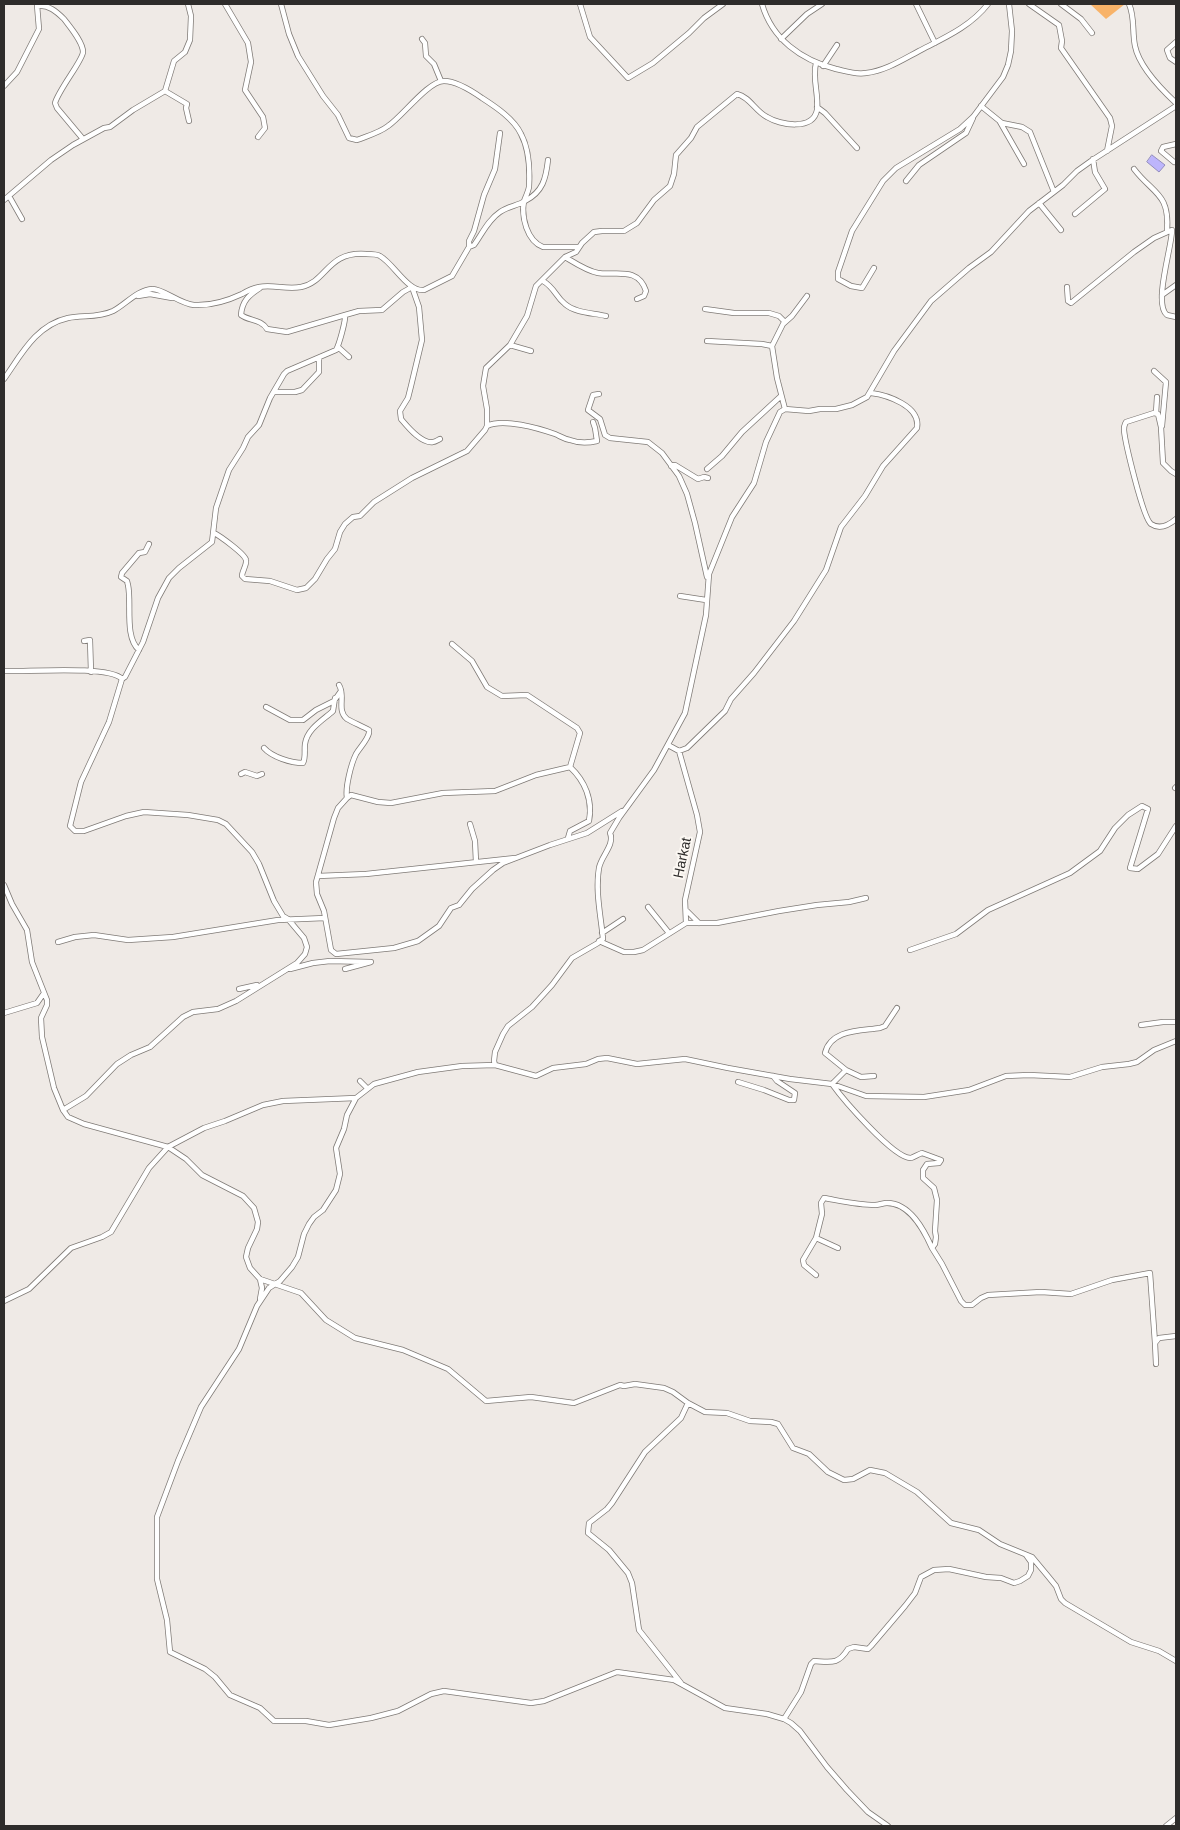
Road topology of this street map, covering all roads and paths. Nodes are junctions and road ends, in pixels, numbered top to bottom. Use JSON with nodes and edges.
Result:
{"nodes":[{"id":1,"x":188,"y":4,"type":"edge"},
{"id":2,"x":225,"y":4,"type":"edge"},
{"id":3,"x":281,"y":4,"type":"edge"},
{"id":4,"x":580,"y":4,"type":"edge"},
{"id":5,"x":723,"y":4,"type":"edge"},
{"id":6,"x":762,"y":4,"type":"edge"},
{"id":7,"x":822,"y":4,"type":"edge"},
{"id":8,"x":916,"y":4,"type":"edge"},
{"id":9,"x":988,"y":4,"type":"edge"},
{"id":10,"x":1009,"y":4,"type":"edge"},
{"id":11,"x":1029,"y":4,"type":"edge"},
{"id":12,"x":1061,"y":4,"type":"edge"},
{"id":13,"x":1129,"y":4,"type":"edge"},
{"id":14,"x":37,"y":5,"type":"edge"},
{"id":15,"x":1092,"y":33,"type":"dead end"},
{"id":16,"x":422,"y":39,"type":"dead end"},
{"id":17,"x":781,"y":39,"type":"junction"},
{"id":18,"x":1176,"y":42,"type":"edge"},
{"id":19,"x":935,"y":43,"type":"junction"},
{"id":20,"x":837,"y":45,"type":"dead end"},
{"id":21,"x":1176,"y":62,"type":"edge"},
{"id":22,"x":816,"y":64,"type":"junction"},
{"id":23,"x":823,"y":66,"type":"junction"},
{"id":24,"x":442,"y":81,"type":"junction"},
{"id":25,"x":4,"y":86,"type":"edge"},
{"id":26,"x":165,"y":91,"type":"junction"},
{"id":27,"x":1176,"y":104,"type":"edge"},
{"id":28,"x":981,"y":106,"type":"junction"},
{"id":29,"x":817,"y":107,"type":"junction"},
{"id":30,"x":973,"y":116,"type":"junction"},
{"id":31,"x":188,"y":120,"type":"dead end"},
{"id":32,"x":999,"y":121,"type":"junction"},
{"id":33,"x":500,"y":133,"type":"dead end"},
{"id":34,"x":258,"y":137,"type":"dead end"},
{"id":35,"x":83,"y":139,"type":"junction"},
{"id":36,"x":1176,"y":144,"type":"edge"},
{"id":37,"x":857,"y":148,"type":"dead end"},
{"id":38,"x":1107,"y":151,"type":"junction"},
{"id":39,"x":1093,"y":159,"type":"junction"},
{"id":40,"x":548,"y":160,"type":"dead end"},
{"id":41,"x":1176,"y":162,"type":"edge"},
{"id":42,"x":1024,"y":164,"type":"dead end"},
{"id":43,"x":1134,"y":170,"type":"dead end"},
{"id":44,"x":906,"y":181,"type":"dead end"},
{"id":45,"x":1054,"y":192,"type":"junction"},
{"id":46,"x":9,"y":196,"type":"junction"},
{"id":47,"x":4,"y":200,"type":"edge"},
{"id":48,"x":524,"y":202,"type":"junction"},
{"id":49,"x":1039,"y":203,"type":"junction"},
{"id":50,"x":1076,"y":214,"type":"dead end"},
{"id":51,"x":22,"y":219,"type":"dead end"},
{"id":52,"x":1061,"y":230,"type":"dead end"},
{"id":53,"x":1172,"y":230,"type":"edge"},
{"id":54,"x":469,"y":247,"type":"junction"},
{"id":55,"x":579,"y":247,"type":"junction"},
{"id":56,"x":565,"y":257,"type":"junction"},
{"id":57,"x":874,"y":268,"type":"dead end"},
{"id":58,"x":543,"y":281,"type":"junction"},
{"id":59,"x":1176,"y":285,"type":"edge"},
{"id":60,"x":262,"y":286,"type":"junction"},
{"id":61,"x":412,"y":287,"type":"junction"},
{"id":62,"x":1067,"y":287,"type":"dead end"},
{"id":63,"x":1162,"y":295,"type":"junction"},
{"id":64,"x":807,"y":296,"type":"dead end"},
{"id":65,"x":637,"y":299,"type":"dead end"},
{"id":66,"x":705,"y":309,"type":"dead end"},
{"id":67,"x":345,"y":315,"type":"junction"},
{"id":68,"x":606,"y":316,"type":"dead end"},
{"id":69,"x":1176,"y":317,"type":"edge"},
{"id":70,"x":785,"y":322,"type":"junction"},
{"id":71,"x":707,"y":341,"type":"dead end"},
{"id":72,"x":510,"y":345,"type":"junction"},
{"id":73,"x":772,"y":346,"type":"junction"},
{"id":74,"x":338,"y":347,"type":"junction"},
{"id":75,"x":531,"y":351,"type":"dead end"},
{"id":76,"x":350,"y":357,"type":"dead end"},
{"id":77,"x":319,"y":358,"type":"junction"},
{"id":78,"x":1154,"y":371,"type":"dead end"},
{"id":79,"x":4,"y":379,"type":"edge"},
{"id":80,"x":275,"y":392,"type":"junction"},
{"id":81,"x":871,"y":393,"type":"junction"},
{"id":82,"x":599,"y":394,"type":"dead end"},
{"id":83,"x":781,"y":396,"type":"junction"},
{"id":84,"x":1157,"y":397,"type":"dead end"},
{"id":85,"x":785,"y":409,"type":"junction"},
{"id":86,"x":1156,"y":413,"type":"junction"},
{"id":87,"x":592,"y":422,"type":"dead end"},
{"id":88,"x":487,"y":426,"type":"junction"},
{"id":89,"x":1161,"y":427,"type":"junction"},
{"id":90,"x":440,"y":439,"type":"dead end"},
{"id":91,"x":671,"y":466,"type":"junction"},
{"id":92,"x":707,"y":469,"type":"dead end"},
{"id":93,"x":1176,"y":474,"type":"edge"},
{"id":94,"x":708,"y":478,"type":"dead end"},
{"id":95,"x":1176,"y":519,"type":"edge"},
{"id":96,"x":214,"y":533,"type":"junction"},
{"id":97,"x":149,"y":544,"type":"dead end"},
{"id":98,"x":708,"y":579,"type":"junction"},
{"id":99,"x":680,"y":596,"type":"dead end"},
{"id":100,"x":706,"y":600,"type":"junction"},
{"id":101,"x":84,"y":641,"type":"dead end"},
{"id":102,"x":452,"y":644,"type":"dead end"},
{"id":103,"x":139,"y":650,"type":"junction"},
{"id":104,"x":4,"y":671,"type":"edge"},
{"id":105,"x":91,"y":672,"type":"junction"},
{"id":106,"x":122,"y":679,"type":"junction"},
{"id":107,"x":336,"y":698,"type":"junction"},
{"id":108,"x":266,"y":707,"type":"dead end"},
{"id":109,"x":668,"y":745,"type":"junction"},
{"id":110,"x":264,"y":748,"type":"dead end"},
{"id":111,"x":679,"y":751,"type":"junction"},
{"id":112,"x":570,"y":767,"type":"junction"},
{"id":113,"x":241,"y":774,"type":"dead end"},
{"id":114,"x":262,"y":774,"type":"dead end"},
{"id":115,"x":347,"y":798,"type":"junction"},
{"id":116,"x":626,"y":809,"type":"junction"},
{"id":117,"x":470,"y":824,"type":"dead end"},
{"id":118,"x":1176,"y":826,"type":"edge"},
{"id":119,"x":568,"y":838,"type":"junction"},
{"id":120,"x":518,"y":857,"type":"junction"},
{"id":121,"x":476,"y":862,"type":"junction"},
{"id":122,"x":318,"y":876,"type":"junction"},
{"id":123,"x":4,"y":885,"type":"edge"},
{"id":124,"x":866,"y":898,"type":"dead end"},
{"id":125,"x":648,"y":907,"type":"dead end"},
{"id":126,"x":686,"y":910,"type":"junction"},
{"id":127,"x":325,"y":918,"type":"junction"},
{"id":128,"x":288,"y":919,"type":"junction"},
{"id":129,"x":623,"y":919,"type":"dead end"},
{"id":130,"x":686,"y":923,"type":"junction"},
{"id":131,"x":699,"y":923,"type":"junction"},
{"id":132,"x":602,"y":933,"type":"junction"},
{"id":133,"x":669,"y":933,"type":"junction"},
{"id":134,"x":600,"y":941,"type":"junction"},
{"id":135,"x":58,"y":942,"type":"dead end"},
{"id":136,"x":910,"y":950,"type":"dead end"},
{"id":137,"x":288,"y":969,"type":"junction"},
{"id":138,"x":346,"y":969,"type":"dead end"},
{"id":139,"x":263,"y":983,"type":"junction"},
{"id":140,"x":239,"y":989,"type":"dead end"},
{"id":141,"x":44,"y":993,"type":"junction"},
{"id":142,"x":897,"y":1008,"type":"dead end"},
{"id":143,"x":4,"y":1013,"type":"edge"},
{"id":144,"x":1176,"y":1022,"type":"edge"},
{"id":145,"x":1141,"y":1025,"type":"dead end"},
{"id":146,"x":1176,"y":1041,"type":"edge"},
{"id":147,"x":495,"y":1066,"type":"junction"},
{"id":148,"x":846,"y":1070,"type":"junction"},
{"id":149,"x":773,"y":1076,"type":"junction"},
{"id":150,"x":874,"y":1076,"type":"dead end"},
{"id":151,"x":360,"y":1081,"type":"dead end"},
{"id":152,"x":738,"y":1082,"type":"dead end"},
{"id":153,"x":832,"y":1084,"type":"junction"},
{"id":154,"x":367,"y":1088,"type":"junction"},
{"id":155,"x":356,"y":1098,"type":"junction"},
{"id":156,"x":63,"y":1110,"type":"junction"},
{"id":157,"x":168,"y":1147,"type":"junction"},
{"id":158,"x":816,"y":1238,"type":"junction"},
{"id":159,"x":838,"y":1248,"type":"dead end"},
{"id":160,"x":932,"y":1248,"type":"junction"},
{"id":161,"x":816,"y":1275,"type":"dead end"},
{"id":162,"x":260,"y":1279,"type":"junction"},
{"id":163,"x":276,"y":1284,"type":"junction"},
{"id":164,"x":4,"y":1301,"type":"edge"},
{"id":165,"x":260,"y":1301,"type":"junction"},
{"id":166,"x":1176,"y":1336,"type":"edge"},
{"id":167,"x":1155,"y":1343,"type":"junction"},
{"id":168,"x":1156,"y":1364,"type":"dead end"},
{"id":169,"x":688,"y":1403,"type":"junction"},
{"id":170,"x":1026,"y":1554,"type":"junction"},
{"id":171,"x":1176,"y":1661,"type":"edge"},
{"id":172,"x":681,"y":1683,"type":"junction"},
{"id":173,"x":784,"y":1719,"type":"junction"},
{"id":174,"x":1176,"y":1818,"type":"edge"},
{"id":175,"x":888,"y":1826,"type":"edge"},
{"id":176,"x":1166,"y":1826,"type":"edge"}],
"edges":[{"from":1,"to":26,"type":"street"},
{"from":2,"to":34,"type":"street"},
{"from":3,"to":24,"type":"street"},
{"from":4,"to":5,"type":"street"},
{"from":6,"to":17,"type":"street"},
{"from":7,"to":17,"type":"street"},
{"from":8,"to":19,"type":"street"},
{"from":9,"to":19,"type":"street"},
{"from":10,"to":28,"type":"street"},
{"from":11,"to":38,"type":"street"},
{"from":12,"to":15,"type":"street"},
{"from":13,"to":27,"type":"street"},
{"from":14,"to":25,"type":"street"},
{"from":14,"to":35,"type":"street"},
{"from":16,"to":24,"type":"street"},
{"from":17,"to":22,"type":"street"},
{"from":18,"to":21,"type":"street"},
{"from":19,"to":23,"type":"street"},
{"from":20,"to":23,"type":"street"},
{"from":22,"to":23,"type":"street"},
{"from":22,"to":29,"type":"street"},
{"from":24,"to":48,"type":"street"},
{"from":26,"to":31,"type":"street"},
{"from":26,"to":35,"type":"street"},
{"from":27,"to":38,"type":"street"},
{"from":28,"to":30,"type":"street"},
{"from":28,"to":32,"type":"street"},
{"from":29,"to":37,"type":"street"},
{"from":29,"to":55,"type":"street"},
{"from":30,"to":44,"type":"street"},
{"from":30,"to":57,"type":"street"},
{"from":32,"to":42,"type":"street"},
{"from":32,"to":45,"type":"street"},
{"from":33,"to":54,"type":"street"},
{"from":35,"to":46,"type":"street"},
{"from":36,"to":41,"type":"street"},
{"from":38,"to":39,"type":"street"},
{"from":39,"to":45,"type":"street"},
{"from":39,"to":50,"type":"street"},
{"from":40,"to":48,"type":"street"},
{"from":43,"to":53,"type":"street"},
{"from":45,"to":49,"type":"street"},
{"from":46,"to":47,"type":"street"},
{"from":46,"to":51,"type":"street"},
{"from":48,"to":54,"type":"street"},
{"from":48,"to":55,"type":"street"},
{"from":49,"to":52,"type":"street"},
{"from":49,"to":81,"type":"street"},
{"from":53,"to":62,"type":"street"},
{"from":53,"to":63,"type":"street"},
{"from":54,"to":61,"type":"street"},
{"from":55,"to":56,"type":"street"},
{"from":56,"to":58,"type":"street"},
{"from":56,"to":65,"type":"street"},
{"from":58,"to":68,"type":"street"},
{"from":58,"to":72,"type":"street"},
{"from":59,"to":63,"type":"street"},
{"from":60,"to":61,"type":"street"},
{"from":60,"to":67,"type":"street"},
{"from":60,"to":79,"type":"street"},
{"from":61,"to":67,"type":"street"},
{"from":61,"to":90,"type":"street"},
{"from":63,"to":69,"type":"street"},
{"from":64,"to":70,"type":"street"},
{"from":66,"to":70,"type":"street"},
{"from":67,"to":74,"type":"street"},
{"from":70,"to":73,"type":"street"},
{"from":71,"to":73,"type":"street"},
{"from":72,"to":75,"type":"street"},
{"from":72,"to":88,"type":"street"},
{"from":73,"to":83,"type":"street"},
{"from":74,"to":76,"type":"street"},
{"from":74,"to":77,"type":"street"},
{"from":77,"to":80,"type":"street"},
{"from":77,"to":80,"type":"street"},
{"from":78,"to":89,"type":"street"},
{"from":80,"to":96,"type":"street"},
{"from":81,"to":85,"type":"street"},
{"from":81,"to":111,"type":"street"},
{"from":82,"to":91,"type":"street"},
{"from":83,"to":85,"type":"street"},
{"from":83,"to":92,"type":"street"},
{"from":84,"to":86,"type":"street"},
{"from":85,"to":98,"type":"street"},
{"from":86,"to":89,"type":"street"},
{"from":86,"to":95,"type":"street"},
{"from":87,"to":88,"type":"street"},
{"from":88,"to":96,"type":"street"},
{"from":89,"to":93,"type":"street"},
{"from":91,"to":94,"type":"street"},
{"from":91,"to":98,"type":"street"},
{"from":96,"to":103,"type":"street"},
{"from":97,"to":103,"type":"street"},
{"from":98,"to":100,"type":"street"},
{"from":99,"to":100,"type":"street"},
{"from":100,"to":109,"type":"street"},
{"from":101,"to":105,"type":"street"},
{"from":102,"to":112,"type":"street"},
{"from":103,"to":106,"type":"street"},
{"from":104,"to":105,"type":"street"},
{"from":105,"to":106,"type":"street"},
{"from":106,"to":128,"type":"street"},
{"from":107,"to":108,"type":"street"},
{"from":107,"to":110,"type":"street"},
{"from":107,"to":115,"type":"street"},
{"from":109,"to":111,"type":"street"},
{"from":109,"to":116,"type":"street"},
{"from":111,"to":126,"type":"street","name":"Harkat"},
{"from":112,"to":115,"type":"street"},
{"from":112,"to":119,"type":"street"},
{"from":113,"to":114,"type":"street"},
{"from":115,"to":122,"type":"street"},
{"from":116,"to":119,"type":"street"},
{"from":116,"to":132,"type":"street"},
{"from":117,"to":121,"type":"street"},
{"from":118,"to":136,"type":"street"},
{"from":119,"to":120,"type":"street"},
{"from":120,"to":121,"type":"street"},
{"from":120,"to":127,"type":"street"},
{"from":121,"to":122,"type":"street"},
{"from":122,"to":127,"type":"street"},
{"from":123,"to":141,"type":"street"},
{"from":124,"to":131,"type":"street"},
{"from":125,"to":133,"type":"street"},
{"from":126,"to":130,"type":"street","name":"Harkat"},
{"from":126,"to":131,"type":"street"},
{"from":127,"to":128,"type":"street"},
{"from":128,"to":135,"type":"street"},
{"from":128,"to":137,"type":"street"},
{"from":129,"to":132,"type":"street"},
{"from":130,"to":131,"type":"street"},
{"from":130,"to":133,"type":"street"},
{"from":132,"to":134,"type":"street"},
{"from":133,"to":134,"type":"street"},
{"from":134,"to":147,"type":"street"},
{"from":137,"to":138,"type":"street"},
{"from":137,"to":139,"type":"street"},
{"from":139,"to":140,"type":"street"},
{"from":139,"to":156,"type":"street"},
{"from":141,"to":143,"type":"street"},
{"from":141,"to":156,"type":"street"},
{"from":142,"to":148,"type":"street"},
{"from":144,"to":145,"type":"street"},
{"from":146,"to":153,"type":"street"},
{"from":147,"to":149,"type":"street"},
{"from":147,"to":154,"type":"street"},
{"from":148,"to":150,"type":"street"},
{"from":148,"to":153,"type":"street"},
{"from":149,"to":152,"type":"street"},
{"from":149,"to":153,"type":"street"},
{"from":151,"to":154,"type":"street"},
{"from":153,"to":160,"type":"street"},
{"from":154,"to":155,"type":"street"},
{"from":155,"to":157,"type":"street"},
{"from":155,"to":163,"type":"street"},
{"from":156,"to":157,"type":"street"},
{"from":157,"to":162,"type":"street"},
{"from":157,"to":164,"type":"street"},
{"from":158,"to":159,"type":"street"},
{"from":158,"to":160,"type":"street"},
{"from":158,"to":161,"type":"street"},
{"from":160,"to":167,"type":"street"},
{"from":162,"to":163,"type":"street"},
{"from":162,"to":165,"type":"street"},
{"from":163,"to":165,"type":"street"},
{"from":163,"to":169,"type":"street"},
{"from":165,"to":172,"type":"street"},
{"from":166,"to":167,"type":"street"},
{"from":167,"to":168,"type":"street"},
{"from":169,"to":170,"type":"street"},
{"from":169,"to":172,"type":"street"},
{"from":170,"to":171,"type":"street"},
{"from":170,"to":173,"type":"street"},
{"from":172,"to":173,"type":"street"},
{"from":173,"to":175,"type":"street"},
{"from":174,"to":176,"type":"street"}]}
